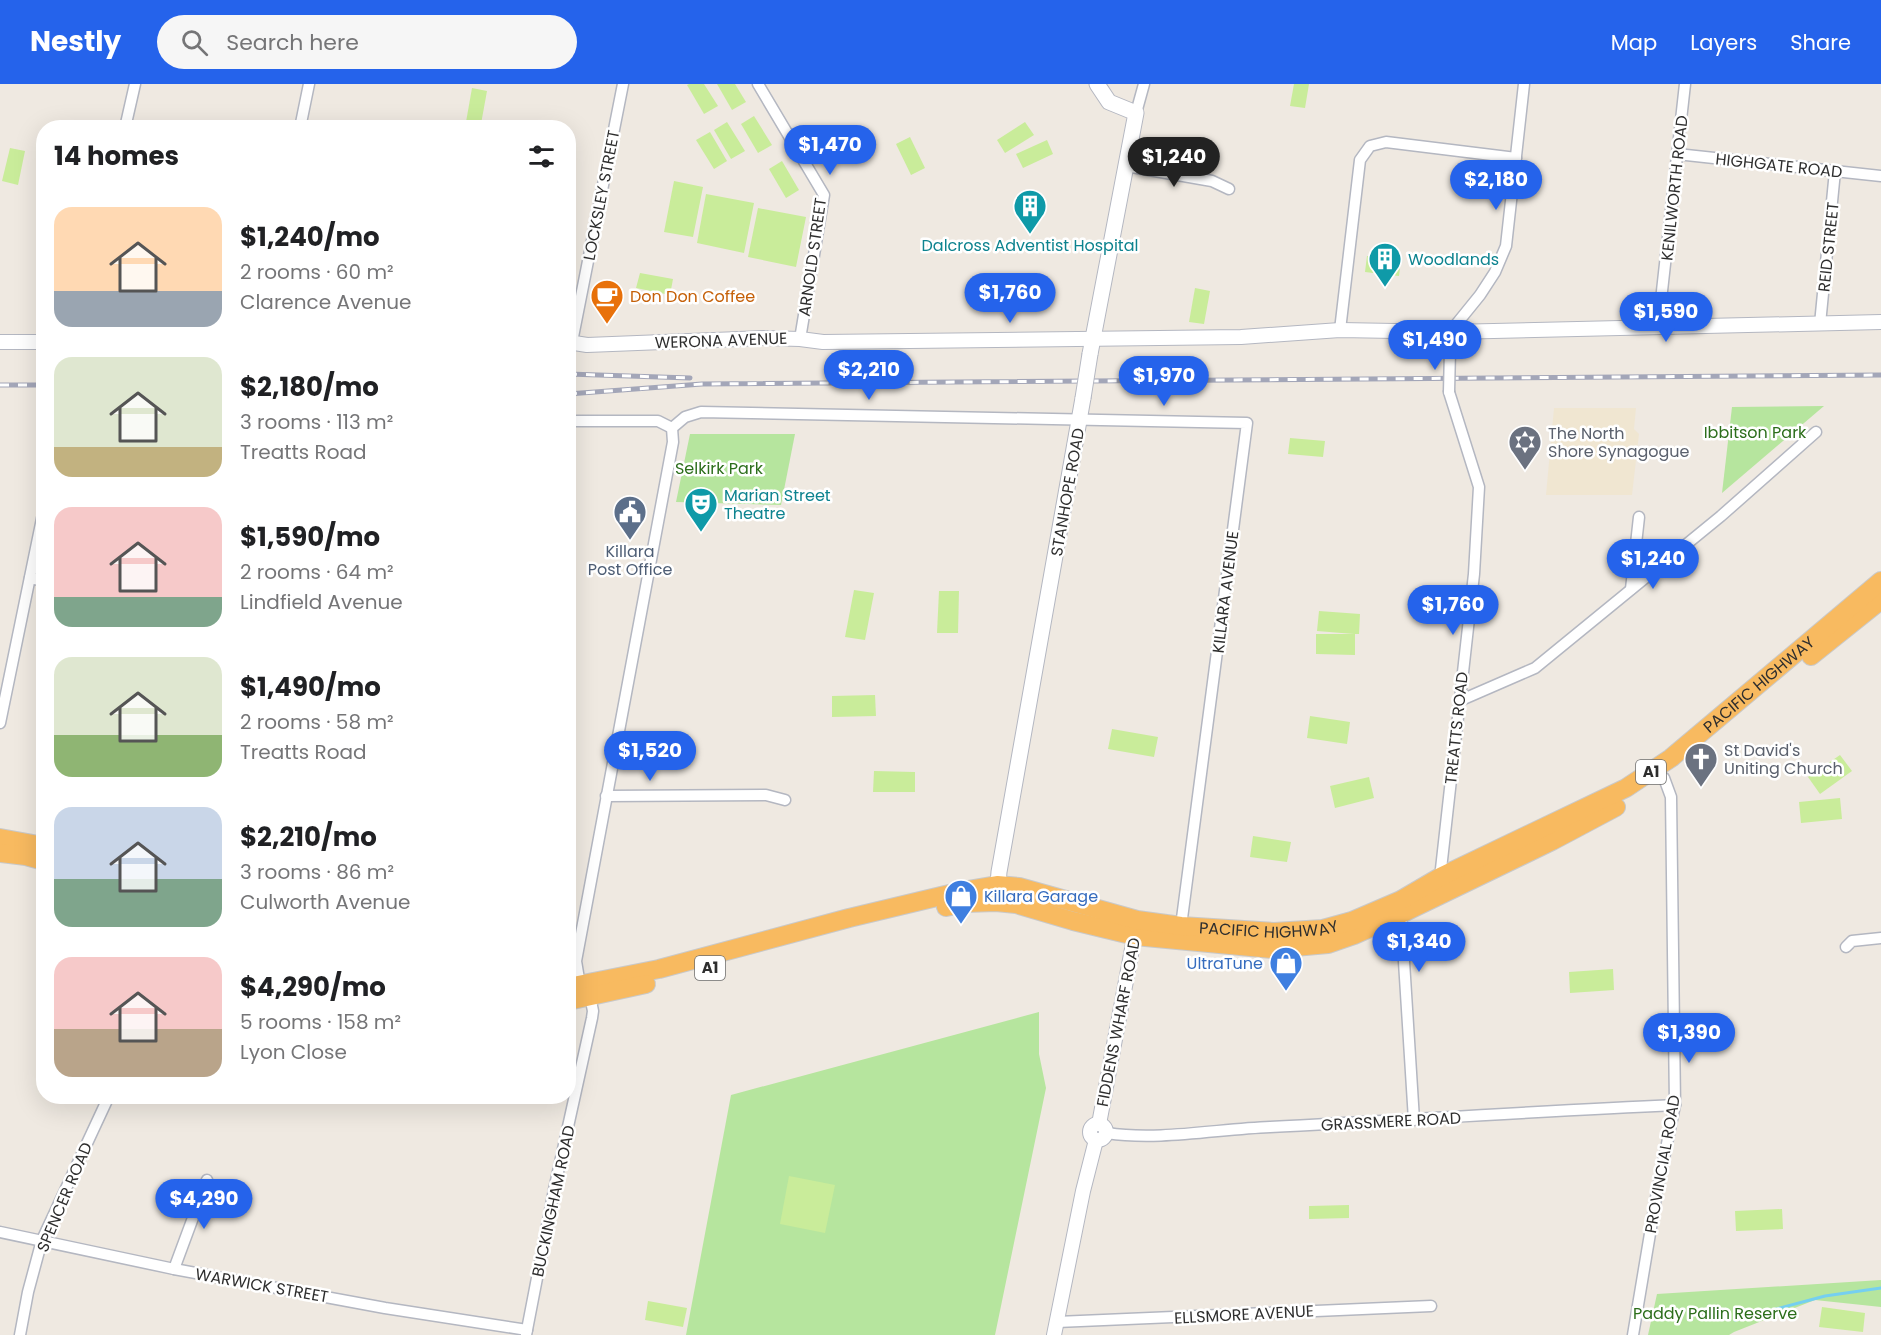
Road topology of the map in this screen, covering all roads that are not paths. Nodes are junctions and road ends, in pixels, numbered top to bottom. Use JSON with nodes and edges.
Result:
{"nodes":[{"id":1,"x":135,"y":84,"type":"edge"},
{"id":2,"x":309,"y":84,"type":"edge"},
{"id":3,"x":623,"y":84,"type":"edge"},
{"id":4,"x":758,"y":84,"type":"edge"},
{"id":5,"x":1097,"y":84,"type":"edge"},
{"id":6,"x":1144,"y":84,"type":"edge"},
{"id":7,"x":1524,"y":84,"type":"edge"},
{"id":8,"x":1685,"y":84,"type":"edge"},
{"id":9,"x":1136,"y":113,"type":"junction"},
{"id":10,"x":127,"y":120,"type":"edge"},
{"id":11,"x":302,"y":120,"type":"edge"},
{"id":12,"x":1677,"y":154,"type":"junction"},
{"id":13,"x":1516,"y":158,"type":"junction"},
{"id":14,"x":1126,"y":166,"type":"junction"},
{"id":15,"x":1836,"y":171,"type":"junction"},
{"id":16,"x":1881,"y":176,"type":"edge"},
{"id":17,"x":1229,"y":189,"type":"dead end"},
{"id":18,"x":576,"y":313,"type":"edge"},
{"id":19,"x":1881,"y":322,"type":"edge"},
{"id":20,"x":1820,"y":324,"type":"junction"},
{"id":21,"x":1658,"y":327,"type":"junction"},
{"id":22,"x":1340,"y":330,"type":"junction"},
{"id":23,"x":1450,"y":332,"type":"junction"},
{"id":24,"x":800,"y":339,"type":"junction"},
{"id":25,"x":1093,"y":339,"type":"junction"},
{"id":26,"x":0,"y":342,"type":"edge"},
{"id":27,"x":36,"y":342,"type":"edge"},
{"id":28,"x":576,"y":343,"type":"edge"},
{"id":29,"x":1080,"y":419,"type":"junction"},
{"id":30,"x":576,"y":421,"type":"edge"},
{"id":31,"x":672,"y":428,"type":"junction"},
{"id":32,"x":1816,"y":432,"type":"dead end"},
{"id":33,"x":1639,"y":517,"type":"dead end"},
{"id":34,"x":36,"y":548,"type":"edge"},
{"id":35,"x":30,"y":578,"type":"junction"},
{"id":36,"x":36,"y":580,"type":"edge"},
{"id":37,"x":1881,"y":581,"type":"edge"},
{"id":38,"x":1631,"y":589,"type":"junction"},
{"id":39,"x":1881,"y":600,"type":"edge"},
{"id":40,"x":1459,"y":701,"type":"junction"},
{"id":41,"x":0,"y":723,"type":"edge"},
{"id":42,"x":1664,"y":778,"type":"junction"},
{"id":43,"x":606,"y":796,"type":"junction"},
{"id":44,"x":784,"y":800,"type":"dead end"},
{"id":45,"x":0,"y":838,"type":"edge"},
{"id":46,"x":36,"y":845,"type":"edge"},
{"id":47,"x":0,"y":853,"type":"edge"},
{"id":48,"x":36,"y":859,"type":"edge"},
{"id":49,"x":1445,"y":884,"type":"junction"},
{"id":50,"x":997,"y":893,"type":"junction"},
{"id":51,"x":1401,"y":914,"type":"junction"},
{"id":52,"x":1181,"y":926,"type":"junction"},
{"id":53,"x":1136,"y":928,"type":"junction"},
{"id":54,"x":1881,"y":938,"type":"edge"},
{"id":55,"x":1846,"y":947,"type":"dead end"},
{"id":56,"x":580,"y":989,"type":"edge"},
{"id":57,"x":576,"y":1090,"type":"edge"},
{"id":58,"x":105,"y":1104,"type":"edge"},
{"id":59,"x":573,"y":1104,"type":"edge"},
{"id":60,"x":1675,"y":1105,"type":"junction"},
{"id":61,"x":1414,"y":1120,"type":"junction"},
{"id":62,"x":1100,"y":1132,"type":"junction"},
{"id":63,"x":207,"y":1180,"type":"dead end"},
{"id":64,"x":0,"y":1232,"type":"edge"},
{"id":65,"x":42,"y":1240,"type":"junction"},
{"id":66,"x":174,"y":1269,"type":"junction"},
{"id":67,"x":1431,"y":1306,"type":"dead end"},
{"id":68,"x":1055,"y":1329,"type":"edge"},
{"id":69,"x":526,"y":1332,"type":"edge"},
{"id":70,"x":20,"y":1335,"type":"edge"},
{"id":71,"x":1633,"y":1335,"type":"edge"}],
"edges":[{"from":1,"to":10,"type":"street"},
{"from":2,"to":11,"type":"street"},
{"from":3,"to":18,"type":"street","name":"LOCKSLEY STREET"},
{"from":4,"to":24,"type":"street","name":"ARNOLD STREET"},
{"from":5,"to":9,"type":"main road"},
{"from":6,"to":9,"type":"street","name":"STANHOPE ROAD"},
{"from":7,"to":13,"type":"street"},
{"from":8,"to":12,"type":"street","name":"KENILWORTH ROAD"},
{"from":9,"to":14,"type":"main road","name":"STANHOPE ROAD"},
{"from":12,"to":15,"type":"street","name":"HIGHGATE ROAD"},
{"from":12,"to":21,"type":"street","name":"KENILWORTH ROAD"},
{"from":13,"to":22,"type":"street"},
{"from":13,"to":23,"type":"street"},
{"from":14,"to":17,"type":"street"},
{"from":14,"to":25,"type":"main road","name":"STANHOPE ROAD"},
{"from":15,"to":16,"type":"street","name":"HIGHGATE ROAD"},
{"from":15,"to":20,"type":"street","name":"REID STREET"},
{"from":19,"to":20,"type":"street","name":"WERONA AVENUE"},
{"from":20,"to":21,"type":"street","name":"WERONA AVENUE"},
{"from":21,"to":23,"type":"street","name":"WERONA AVENUE"},
{"from":22,"to":23,"type":"street","name":"WERONA AVENUE"},
{"from":22,"to":25,"type":"street","name":"WERONA AVENUE"},
{"from":23,"to":40,"type":"street","name":"TREATTS ROAD","bridge":true},
{"from":24,"to":25,"type":"street","name":"WERONA AVENUE"},
{"from":24,"to":28,"type":"street","name":"WERONA AVENUE"},
{"from":25,"to":29,"type":"main road","name":"STANHOPE ROAD","bridge":true},
{"from":26,"to":27,"type":"street"},
{"from":29,"to":31,"type":"street"},
{"from":29,"to":50,"type":"main road","name":"STANHOPE ROAD"},
{"from":29,"to":52,"type":"street","name":"KILLARA AVENUE"},
{"from":30,"to":31,"type":"street"},
{"from":31,"to":43,"type":"street","name":"BUCKINGHAM ROAD"},
{"from":32,"to":38,"type":"street"},
{"from":33,"to":38,"type":"street"},
{"from":34,"to":35,"type":"street"},
{"from":35,"to":36,"type":"street"},
{"from":35,"to":41,"type":"street"},
{"from":37,"to":49,"type":"highway","name":"PACIFIC HIGHWAY","number":"A1"},
{"from":38,"to":40,"type":"street"},
{"from":39,"to":42,"type":"highway","name":"PACIFIC HIGHWAY","number":"A1"},
{"from":40,"to":49,"type":"street","name":"TREATTS ROAD"},
{"from":42,"to":49,"type":"highway","name":"PACIFIC HIGHWAY","number":"A1"},
{"from":42,"to":60,"type":"street","name":"PROVINCIAL ROAD"},
{"from":43,"to":44,"type":"street"},
{"from":43,"to":56,"type":"street","name":"BUCKINGHAM ROAD"},
{"from":45,"to":46,"type":"highway"},
{"from":47,"to":48,"type":"highway"},
{"from":49,"to":51,"type":"highway","name":"PACIFIC HIGHWAY","number":"A1"},
{"from":49,"to":52,"type":"highway","name":"PACIFIC HIGHWAY","number":"A1"},
{"from":50,"to":53,"type":"highway","name":"PACIFIC HIGHWAY","number":"A1"},
{"from":50,"to":56,"type":"highway","name":"PACIFIC HIGHWAY","number":"A1"},
{"from":51,"to":53,"type":"highway","name":"PACIFIC HIGHWAY","number":"A1"},
{"from":51,"to":61,"type":"street"},
{"from":52,"to":53,"type":"highway","name":"PACIFIC HIGHWAY","number":"A1"},
{"from":53,"to":62,"type":"street","name":"FIDDENS WHARF ROAD"},
{"from":54,"to":55,"type":"street"},
{"from":56,"to":57,"type":"street","name":"BUCKINGHAM ROAD"},
{"from":58,"to":65,"type":"street","name":"SPENCER ROAD"},
{"from":59,"to":69,"type":"street","name":"BUCKINGHAM ROAD"},
{"from":60,"to":61,"type":"street","name":"GRASSMERE ROAD"},
{"from":60,"to":71,"type":"street","name":"PROVINCIAL ROAD"},
{"from":61,"to":62,"type":"street","name":"GRASSMERE ROAD"},
{"from":62,"to":68,"type":"street","name":"FIDDENS WHARF ROAD"},
{"from":63,"to":66,"type":"street"},
{"from":64,"to":65,"type":"street","name":"WARWICK STREET"},
{"from":65,"to":66,"type":"street","name":"WARWICK STREET"},
{"from":65,"to":70,"type":"street","name":"SPENCER ROAD"},
{"from":66,"to":69,"type":"street","name":"WARWICK STREET"},
{"from":67,"to":68,"type":"street","name":"ELLSMORE AVENUE"}]}
